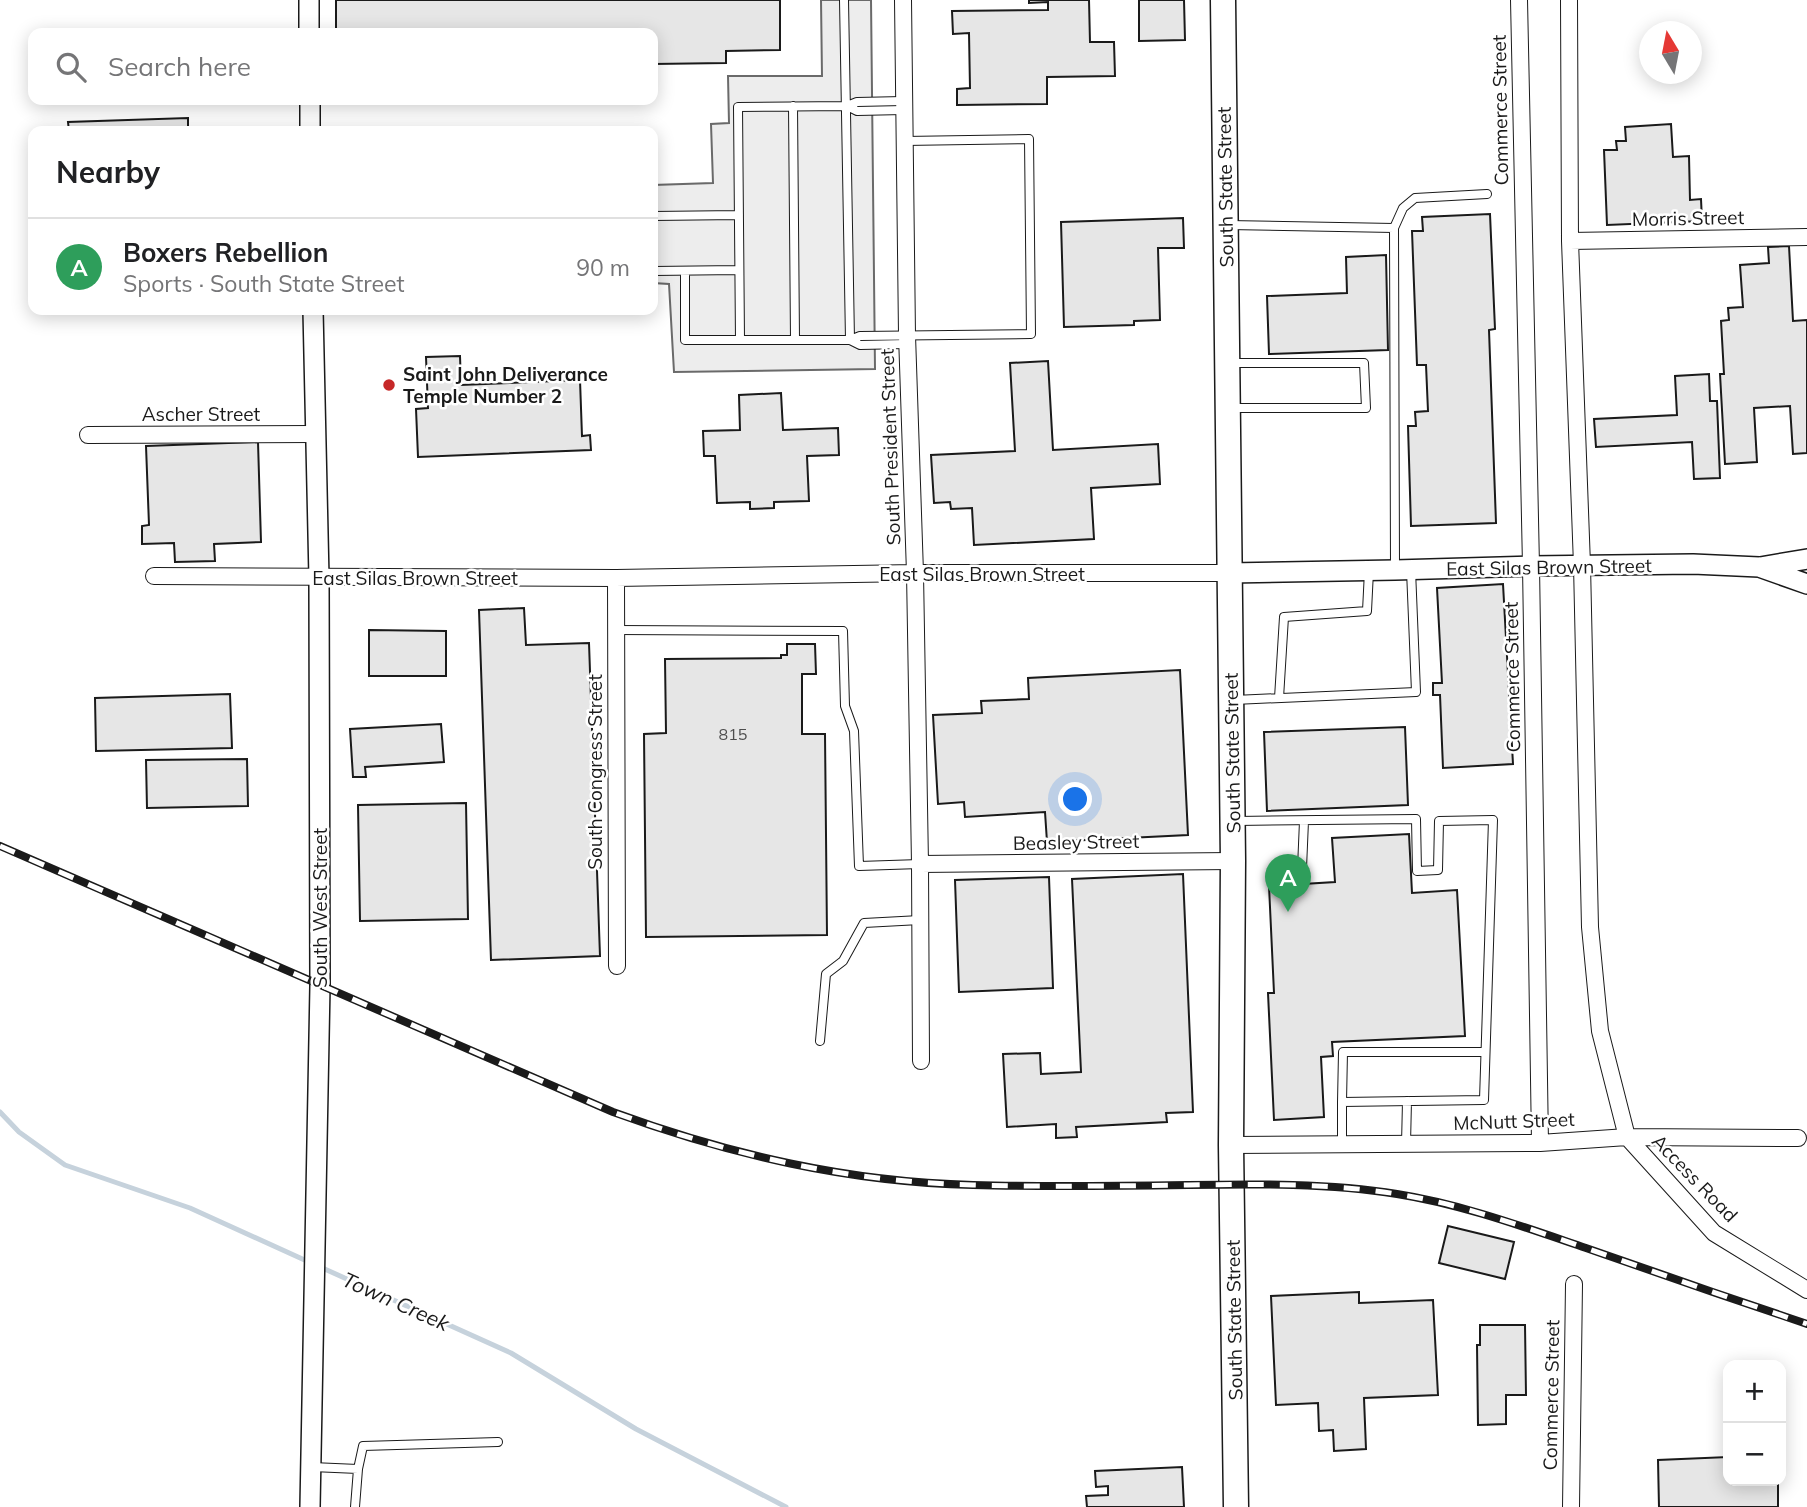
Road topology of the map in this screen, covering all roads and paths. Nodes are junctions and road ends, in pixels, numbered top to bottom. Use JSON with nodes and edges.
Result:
{"nodes":[{"id":1,"x":309,"y":0,"type":"edge"},
{"id":2,"x":844,"y":0,"type":"edge"},
{"id":3,"x":903,"y":0,"type":"edge"},
{"id":4,"x":1223,"y":0,"type":"edge"},
{"id":5,"x":1518,"y":0,"type":"edge"},
{"id":6,"x":1569,"y":0,"type":"edge"},
{"id":7,"x":309,"y":28,"type":"edge"},
{"id":8,"x":310,"y":105,"type":"edge"},
{"id":9,"x":904,"y":105,"type":"junction"},
{"id":10,"x":793,"y":106,"type":"junction"},
{"id":11,"x":847,"y":106,"type":"junction"},
{"id":12,"x":310,"y":126,"type":"edge"},
{"id":13,"x":904,"y":141,"type":"junction"},
{"id":14,"x":1487,"y":194,"type":"dead end"},
{"id":15,"x":739,"y":215,"type":"junction"},
{"id":16,"x":658,"y":216,"type":"edge"},
{"id":17,"x":1225,"y":225,"type":"junction"},
{"id":18,"x":1394,"y":228,"type":"junction"},
{"id":19,"x":1807,"y":237,"type":"edge"},
{"id":20,"x":1570,"y":241,"type":"junction"},
{"id":21,"x":739,"y":270,"type":"junction"},
{"id":22,"x":658,"y":271,"type":"edge"},
{"id":23,"x":685,"y":271,"type":"junction"},
{"id":24,"x":313,"y":315,"type":"edge"},
{"id":25,"x":907,"y":339,"type":"junction"},
{"id":26,"x":740,"y":340,"type":"junction"},
{"id":27,"x":795,"y":340,"type":"junction"},
{"id":28,"x":850,"y":340,"type":"junction"},
{"id":29,"x":1226,"y":363,"type":"junction"},
{"id":30,"x":1227,"y":408,"type":"junction"},
{"id":31,"x":315,"y":434,"type":"junction"},
{"id":32,"x":88,"y":435,"type":"dead end"},
{"id":33,"x":1807,"y":559,"type":"edge"},
{"id":34,"x":1582,"y":565,"type":"junction"},
{"id":35,"x":1531,"y":566,"type":"junction"},
{"id":36,"x":1759,"y":568,"type":"junction"},
{"id":37,"x":1403,"y":570,"type":"junction"},
{"id":38,"x":1369,"y":571,"type":"junction"},
{"id":39,"x":915,"y":573,"type":"junction"},
{"id":40,"x":1229,"y":573,"type":"junction"},
{"id":41,"x":154,"y":576,"type":"dead end"},
{"id":42,"x":319,"y":578,"type":"junction"},
{"id":43,"x":616,"y":578,"type":"junction"},
{"id":44,"x":1807,"y":584,"type":"edge"},
{"id":45,"x":616,"y":630,"type":"junction"},
{"id":46,"x":1279,"y":698,"type":"junction"},
{"id":47,"x":1231,"y":700,"type":"junction"},
{"id":48,"x":1233,"y":821,"type":"junction"},
{"id":49,"x":1304,"y":821,"type":"junction"},
{"id":50,"x":1233,"y":862,"type":"junction"},
{"id":51,"x":920,"y":864,"type":"junction"},
{"id":52,"x":1302,"y":868,"type":"dead end"},
{"id":53,"x":920,"y":920,"type":"junction"},
{"id":54,"x":617,"y":966,"type":"dead end"},
{"id":55,"x":820,"y":1041,"type":"dead end"},
{"id":56,"x":1485,"y":1052,"type":"junction"},
{"id":57,"x":921,"y":1061,"type":"dead end"},
{"id":58,"x":1407,"y":1101,"type":"junction"},
{"id":59,"x":1342,"y":1102,"type":"junction"},
{"id":60,"x":1627,"y":1137,"type":"junction"},
{"id":61,"x":1798,"y":1138,"type":"dead end"},
{"id":62,"x":1540,"y":1143,"type":"junction"},
{"id":63,"x":1342,"y":1144,"type":"junction"},
{"id":64,"x":1406,"y":1144,"type":"junction"},
{"id":65,"x":1231,"y":1145,"type":"junction"},
{"id":66,"x":1574,"y":1284,"type":"dead end"},
{"id":67,"x":1807,"y":1290,"type":"edge"},
{"id":68,"x":498,"y":1442,"type":"dead end"},
{"id":69,"x":311,"y":1467,"type":"junction"},
{"id":70,"x":358,"y":1469,"type":"junction"},
{"id":71,"x":310,"y":1507,"type":"edge"},
{"id":72,"x":355,"y":1507,"type":"edge"},
{"id":73,"x":1236,"y":1507,"type":"edge"},
{"id":74,"x":1571,"y":1507,"type":"edge"}],
"edges":[{"from":1,"to":7,"type":"street"},
{"from":2,"to":11,"type":"lane"},
{"from":3,"to":9,"type":"street","name":"South President Street"},
{"from":4,"to":17,"type":"main road","name":"South State Street"},
{"from":5,"to":35,"type":"street","name":"Commerce Street"},
{"from":6,"to":20,"type":"street"},
{"from":8,"to":12,"type":"street"},
{"from":9,"to":11,"type":"lane"},
{"from":9,"to":13,"type":"street","name":"South President Street"},
{"from":10,"to":11,"type":"lane"},
{"from":10,"to":15,"type":"lane"},
{"from":10,"to":27,"type":"lane"},
{"from":11,"to":28,"type":"lane"},
{"from":13,"to":25,"type":"street","name":"South President Street"},
{"from":13,"to":25,"type":"lane"},
{"from":14,"to":18,"type":"lane"},
{"from":15,"to":16,"type":"lane"},
{"from":15,"to":21,"type":"lane"},
{"from":17,"to":18,"type":"lane"},
{"from":17,"to":29,"type":"main road","name":"South State Street"},
{"from":18,"to":37,"type":"lane"},
{"from":19,"to":20,"type":"street","name":"Morris Street"},
{"from":20,"to":34,"type":"street"},
{"from":21,"to":23,"type":"lane"},
{"from":21,"to":26,"type":"lane"},
{"from":22,"to":23,"type":"lane"},
{"from":23,"to":26,"type":"lane"},
{"from":24,"to":31,"type":"street","name":"South West Street"},
{"from":25,"to":28,"type":"lane"},
{"from":25,"to":39,"type":"street","name":"South President Street"},
{"from":26,"to":27,"type":"lane"},
{"from":27,"to":28,"type":"lane"},
{"from":29,"to":30,"type":"main road","name":"South State Street"},
{"from":29,"to":30,"type":"lane"},
{"from":30,"to":40,"type":"main road","name":"South State Street"},
{"from":31,"to":32,"type":"street","name":"Ascher Street"},
{"from":31,"to":42,"type":"street","name":"South West Street"},
{"from":33,"to":36,"type":"street"},
{"from":34,"to":35,"type":"street","name":"East Silas Brown Street"},
{"from":34,"to":36,"type":"street","name":"East Silas Brown Street"},
{"from":34,"to":60,"type":"street"},
{"from":35,"to":37,"type":"street","name":"East Silas Brown Street"},
{"from":35,"to":62,"type":"street","name":"Commerce Street"},
{"from":36,"to":44,"type":"street","name":"East Silas Brown Street"},
{"from":37,"to":38,"type":"street","name":"East Silas Brown Street"},
{"from":37,"to":46,"type":"lane"},
{"from":38,"to":40,"type":"street","name":"East Silas Brown Street"},
{"from":38,"to":46,"type":"lane"},
{"from":39,"to":40,"type":"street","name":"East Silas Brown Street"},
{"from":39,"to":43,"type":"street","name":"East Silas Brown Street"},
{"from":39,"to":51,"type":"street","name":"South President Street"},
{"from":40,"to":47,"type":"main road","name":"South State Street"},
{"from":41,"to":42,"type":"street","name":"East Silas Brown Street"},
{"from":42,"to":43,"type":"street","name":"East Silas Brown Street"},
{"from":42,"to":69,"type":"street","name":"South West Street"},
{"from":43,"to":45,"type":"street","name":"South Congress Street"},
{"from":45,"to":51,"type":"lane"},
{"from":45,"to":54,"type":"street","name":"South Congress Street"},
{"from":46,"to":47,"type":"lane"},
{"from":47,"to":48,"type":"main road","name":"South State Street"},
{"from":48,"to":49,"type":"lane"},
{"from":48,"to":50,"type":"main road","name":"South State Street"},
{"from":49,"to":52,"type":"lane"},
{"from":49,"to":56,"type":"lane"},
{"from":50,"to":51,"type":"street","name":"Beasley Street"},
{"from":50,"to":65,"type":"main road","name":"South State Street"},
{"from":51,"to":53,"type":"street","name":"South President Street"},
{"from":53,"to":55,"type":"lane"},
{"from":53,"to":57,"type":"street","name":"South President Street"},
{"from":56,"to":58,"type":"lane"},
{"from":56,"to":59,"type":"lane"},
{"from":58,"to":59,"type":"lane"},
{"from":58,"to":64,"type":"lane"},
{"from":59,"to":63,"type":"lane"},
{"from":60,"to":61,"type":"street","name":"McNutt Street"},
{"from":60,"to":62,"type":"street","name":"McNutt Street"},
{"from":60,"to":67,"type":"street","name":"Access Road"},
{"from":62,"to":64,"type":"street","name":"McNutt Street"},
{"from":63,"to":64,"type":"street","name":"McNutt Street"},
{"from":63,"to":65,"type":"street","name":"McNutt Street"},
{"from":65,"to":73,"type":"main road","name":"South State Street"},
{"from":66,"to":74,"type":"street","name":"Commerce Street"},
{"from":68,"to":70,"type":"lane"},
{"from":69,"to":70,"type":"lane"},
{"from":69,"to":71,"type":"street","name":"South West Street"},
{"from":70,"to":72,"type":"lane"}]}
